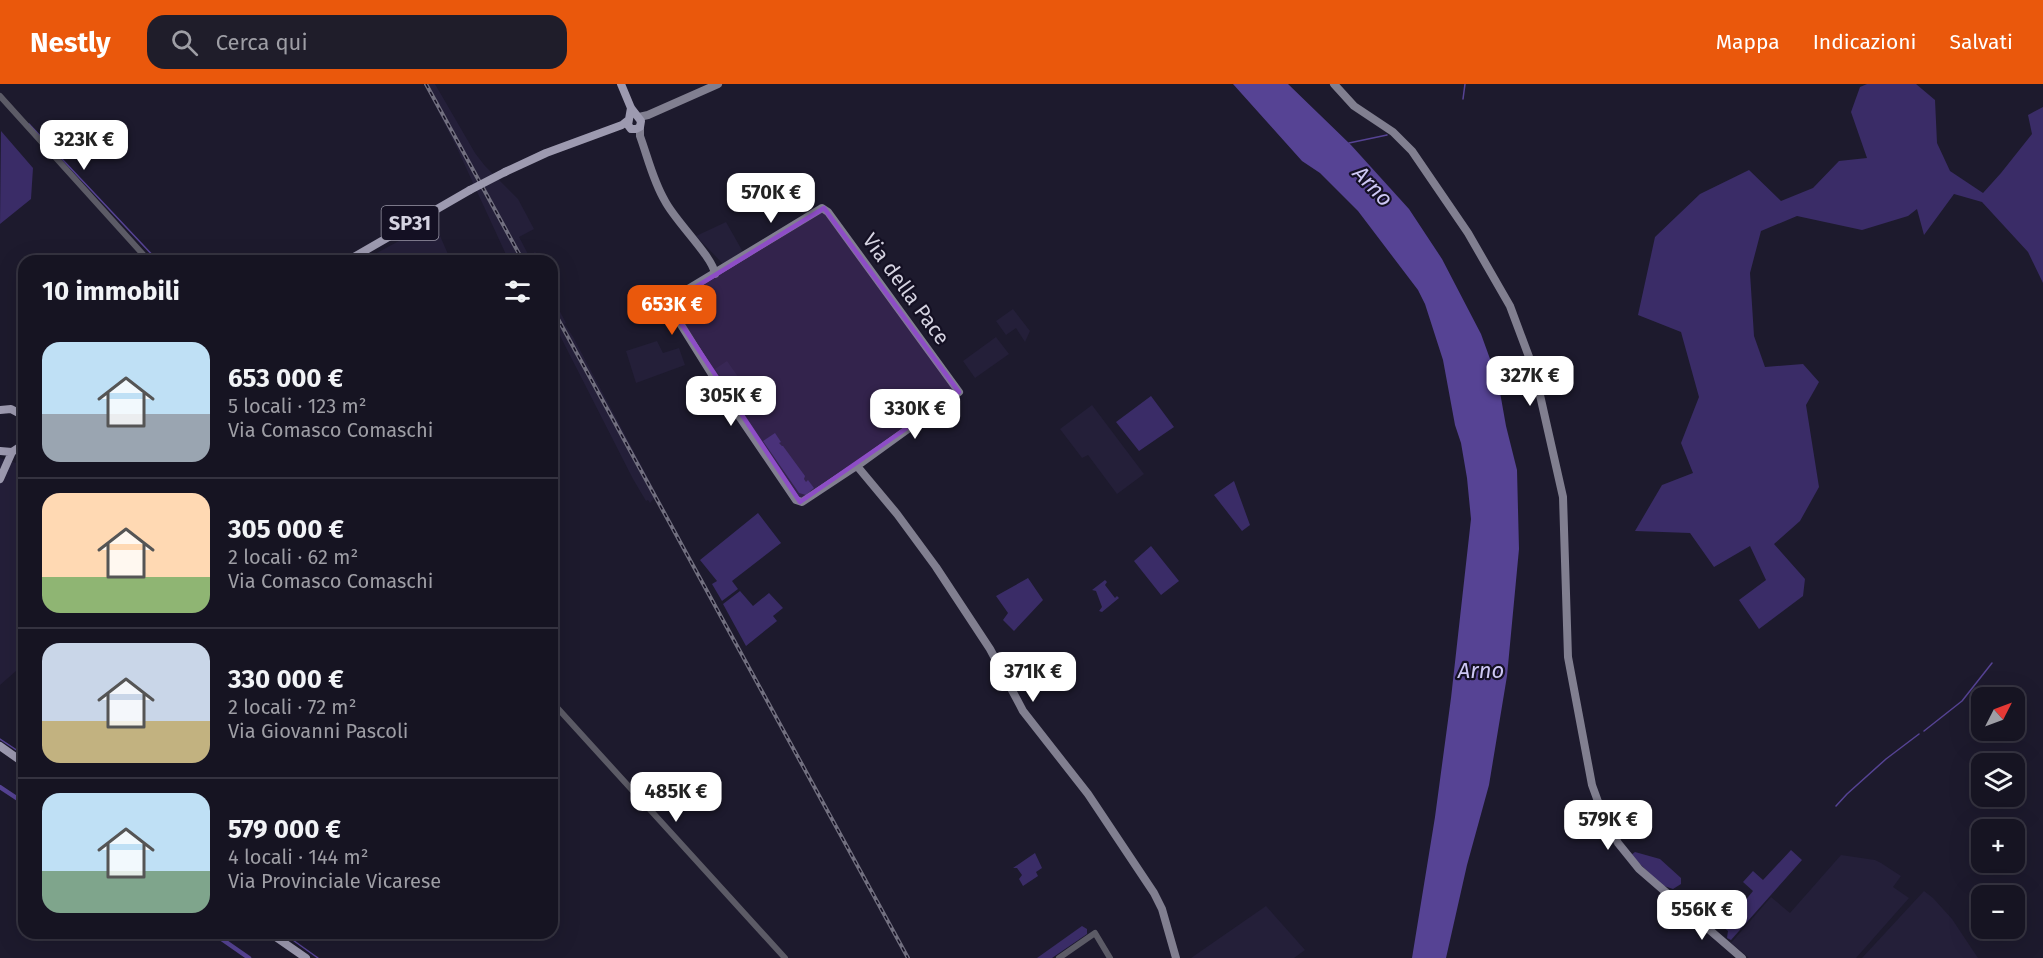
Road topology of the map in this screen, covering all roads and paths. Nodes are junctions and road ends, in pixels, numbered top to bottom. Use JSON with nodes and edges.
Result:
{"nodes":[{"id":1,"x":621,"y":84,"type":"edge"},
{"id":2,"x":718,"y":84,"type":"edge"},
{"id":3,"x":1334,"y":84,"type":"edge"},
{"id":4,"x":0,"y":96,"type":"edge"},
{"id":5,"x":635,"y":122,"type":"junction"},
{"id":6,"x":144,"y":255,"type":"edge"},
{"id":7,"x":356,"y":255,"type":"edge"},
{"id":8,"x":712,"y":262,"type":"junction"},
{"id":9,"x":728,"y":266,"type":"junction"},
{"id":10,"x":715,"y":274,"type":"junction"},
{"id":11,"x":0,"y":410,"type":"edge"},
{"id":12,"x":18,"y":413,"type":"edge"},
{"id":13,"x":18,"y":448,"type":"edge"},
{"id":14,"x":0,"y":451,"type":"edge"},
{"id":15,"x":12,"y":452,"type":"junction"},
{"id":16,"x":857,"y":466,"type":"junction"},
{"id":17,"x":0,"y":479,"type":"edge"},
{"id":18,"x":558,"y":709,"type":"edge"},
{"id":19,"x":0,"y":746,"type":"edge"},
{"id":20,"x":18,"y":759,"type":"edge"},
{"id":21,"x":279,"y":939,"type":"edge"},
{"id":22,"x":306,"y":958,"type":"edge"},
{"id":23,"x":785,"y":958,"type":"edge"},
{"id":24,"x":1059,"y":958,"type":"edge"},
{"id":25,"x":1110,"y":958,"type":"edge"},
{"id":26,"x":1176,"y":958,"type":"edge"},
{"id":27,"x":1742,"y":958,"type":"edge"}],
"edges":[{"from":1,"to":5,"type":"main road"},
{"from":2,"to":5,"type":"main road","number":"SP31"},
{"from":3,"to":27,"type":"main road"},
{"from":4,"to":6,"type":"street"},
{"from":5,"to":7,"type":"main road","number":"SP31","bridge":true},
{"from":5,"to":8,"type":"main road"},
{"from":8,"to":9,"type":"main road"},
{"from":8,"to":10,"type":"main road"},
{"from":9,"to":10,"type":"main road"},
{"from":9,"to":16,"type":"main road","name":"Via della Pace"},
{"from":10,"to":16,"type":"main road"},
{"from":11,"to":12,"type":"main road"},
{"from":13,"to":15,"type":"main road"},
{"from":14,"to":15,"type":"main road"},
{"from":15,"to":17,"type":"main road"},
{"from":16,"to":26,"type":"main road"},
{"from":18,"to":23,"type":"street"},
{"from":19,"to":20,"type":"main road"},
{"from":21,"to":22,"type":"main road"},
{"from":24,"to":25,"type":"street"}]}
